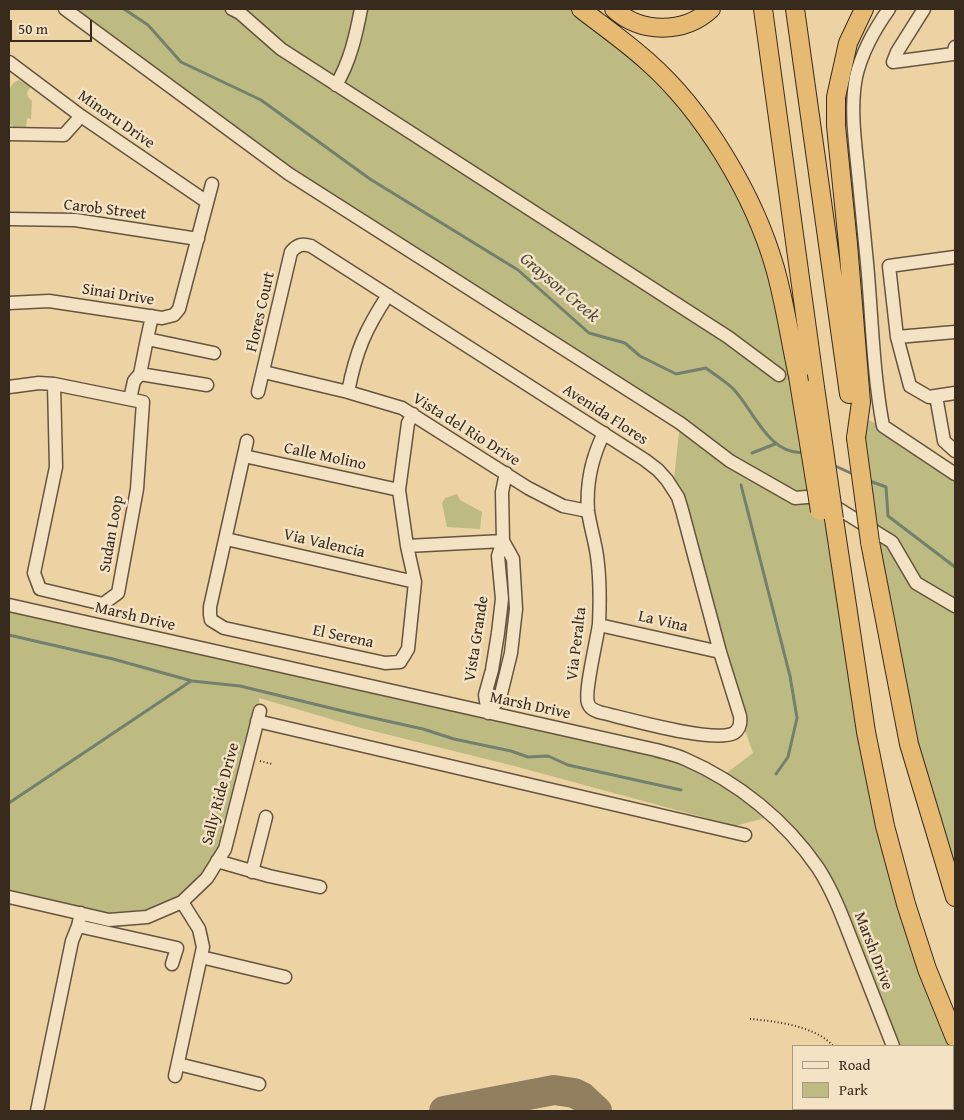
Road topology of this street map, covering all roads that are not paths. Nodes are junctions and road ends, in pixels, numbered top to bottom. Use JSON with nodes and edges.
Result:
{"nodes":[{"id":1,"x":65,"y":9,"type":"edge"},
{"id":2,"x":232,"y":9,"type":"edge"},
{"id":3,"x":361,"y":9,"type":"edge"},
{"id":4,"x":581,"y":9,"type":"edge"},
{"id":5,"x":614,"y":9,"type":"edge"},
{"id":6,"x":711,"y":9,"type":"edge"},
{"id":7,"x":763,"y":9,"type":"edge"},
{"id":8,"x":795,"y":9,"type":"edge"},
{"id":9,"x":864,"y":9,"type":"edge"},
{"id":10,"x":889,"y":9,"type":"edge"},
{"id":11,"x":924,"y":9,"type":"edge"},
{"id":12,"x":955,"y":47,"type":"edge"},
{"id":13,"x":9,"y":62,"type":"edge"},
{"id":14,"x":336,"y":85,"type":"junction"},
{"id":15,"x":81,"y":116,"type":"junction"},
{"id":16,"x":9,"y":134,"type":"edge"},
{"id":17,"x":212,"y":184,"type":"dead end"},
{"id":18,"x":207,"y":202,"type":"junction"},
{"id":19,"x":9,"y":219,"type":"edge"},
{"id":20,"x":198,"y":239,"type":"junction"},
{"id":21,"x":301,"y":245,"type":"joint"},
{"id":22,"x":955,"y":257,"type":"edge"},
{"id":23,"x":388,"y":295,"type":"junction"},
{"id":24,"x":9,"y":304,"type":"edge"},
{"id":25,"x":152,"y":316,"type":"junction"},
{"id":26,"x":955,"y":332,"type":"edge"},
{"id":27,"x":897,"y":337,"type":"junction"},
{"id":28,"x":147,"y":339,"type":"junction"},
{"id":29,"x":214,"y":353,"type":"dead end"},
{"id":30,"x":264,"y":372,"type":"junction"},
{"id":31,"x":140,"y":374,"type":"junction"},
{"id":32,"x":779,"y":375,"type":"dead end"},
{"id":33,"x":54,"y":384,"type":"junction"},
{"id":34,"x":207,"y":385,"type":"dead end"},
{"id":35,"x":9,"y":387,"type":"edge"},
{"id":36,"x":258,"y":392,"type":"dead end"},
{"id":37,"x":348,"y":392,"type":"junction"},
{"id":38,"x":955,"y":393,"type":"edge"},
{"id":39,"x":936,"y":396,"type":"junction"},
{"id":40,"x":130,"y":400,"type":"junction"},
{"id":41,"x":855,"y":412,"type":"junction"},
{"id":42,"x":413,"y":414,"type":"junction"},
{"id":43,"x":604,"y":433,"type":"junction"},
{"id":44,"x":247,"y":441,"type":"dead end"},
{"id":45,"x":955,"y":451,"type":"edge"},
{"id":46,"x":244,"y":456,"type":"junction"},
{"id":47,"x":506,"y":473,"type":"junction"},
{"id":48,"x":955,"y":474,"type":"edge"},
{"id":49,"x":399,"y":490,"type":"junction"},
{"id":50,"x":588,"y":511,"type":"junction"},
{"id":51,"x":827,"y":515,"type":"junction"},
{"id":52,"x":226,"y":539,"type":"junction"},
{"id":53,"x":503,"y":541,"type":"junction"},
{"id":54,"x":407,"y":546,"type":"junction"},
{"id":55,"x":414,"y":582,"type":"junction"},
{"id":56,"x":9,"y":605,"type":"edge"},
{"id":57,"x":955,"y":606,"type":"edge"},
{"id":58,"x":598,"y":624,"type":"junction"},
{"id":59,"x":720,"y":652,"type":"junction"},
{"id":60,"x":488,"y":713,"type":"junction"},
{"id":61,"x":738,"y":729,"type":"joint"},
{"id":62,"x":266,"y":817,"type":"dead end"},
{"id":63,"x":745,"y":835,"type":"dead end"},
{"id":64,"x":217,"y":861,"type":"junction"},
{"id":65,"x":252,"y":872,"type":"junction"},
{"id":66,"x":320,"y":887,"type":"dead end"},
{"id":67,"x":9,"y":897,"type":"edge"},
{"id":68,"x":955,"y":897,"type":"edge"},
{"id":69,"x":182,"y":902,"type":"junction"},
{"id":70,"x":80,"y":920,"type":"junction"},
{"id":71,"x":201,"y":957,"type":"junction"},
{"id":72,"x":172,"y":964,"type":"dead end"},
{"id":73,"x":285,"y":977,"type":"dead end"},
{"id":74,"x":955,"y":1038,"type":"edge"},
{"id":75,"x":893,"y":1045,"type":"edge"},
{"id":76,"x":259,"y":1084,"type":"dead end"},
{"id":77,"x":37,"y":1111,"type":"edge"}],
"edges":[{"from":1,"to":57,"type":"street"},
{"from":2,"to":14,"type":"street"},
{"from":3,"to":14,"type":"street"},
{"from":4,"to":51,"type":"highway","bridge":true},
{"from":5,"to":6,"type":"highway"},
{"from":7,"to":51,"type":"highway","bridge":true},
{"from":8,"to":41,"type":"highway"},
{"from":9,"to":41,"type":"highway"},
{"from":10,"to":48,"type":"street"},
{"from":11,"to":12,"type":"street"},
{"from":13,"to":15,"type":"street","name":"Minoru Drive"},
{"from":14,"to":32,"type":"street"},
{"from":15,"to":16,"type":"street"},
{"from":15,"to":18,"type":"street","name":"Minoru Drive"},
{"from":17,"to":18,"type":"street","name":"Sinai Drive"},
{"from":18,"to":20,"type":"street","name":"Sinai Drive"},
{"from":19,"to":20,"type":"street","name":"Carob Street"},
{"from":20,"to":25,"type":"street","name":"Sinai Drive"},
{"from":21,"to":23,"type":"street","name":"Avenida Flores"},
{"from":21,"to":30,"type":"street","name":"Flores Court"},
{"from":22,"to":27,"type":"street"},
{"from":23,"to":37,"type":"street"},
{"from":23,"to":43,"type":"street","name":"Avenida Flores"},
{"from":24,"to":25,"type":"street","name":"Sinai Drive"},
{"from":25,"to":28,"type":"street"},
{"from":26,"to":27,"type":"street"},
{"from":27,"to":39,"type":"street"},
{"from":28,"to":29,"type":"street"},
{"from":28,"to":31,"type":"street"},
{"from":30,"to":36,"type":"street","name":"Flores Court"},
{"from":30,"to":37,"type":"street","name":"Vista del Rio Drive"},
{"from":31,"to":34,"type":"street"},
{"from":31,"to":40,"type":"street"},
{"from":33,"to":35,"type":"street"},
{"from":33,"to":40,"type":"street"},
{"from":33,"to":40,"type":"street","name":"Sudan Loop"},
{"from":37,"to":42,"type":"street","name":"Vista del Rio Drive"},
{"from":38,"to":39,"type":"street"},
{"from":39,"to":45,"type":"street"},
{"from":41,"to":68,"type":"highway","bridge":true},
{"from":42,"to":47,"type":"street","name":"Vista del Rio Drive"},
{"from":42,"to":49,"type":"street","name":"El Serena"},
{"from":43,"to":50,"type":"street","name":"Via Peralta"},
{"from":43,"to":59,"type":"street","name":"Avenida Flores"},
{"from":44,"to":46,"type":"street","name":"El Serena"},
{"from":46,"to":49,"type":"street","name":"Calle Molino"},
{"from":46,"to":52,"type":"street","name":"El Serena"},
{"from":47,"to":50,"type":"street","name":"Vista del Rio Drive"},
{"from":47,"to":53,"type":"street","name":"Vista Grande"},
{"from":49,"to":54,"type":"street","name":"El Serena"},
{"from":50,"to":58,"type":"street","name":"Via Peralta"},
{"from":51,"to":74,"type":"highway"},
{"from":52,"to":55,"type":"street","name":"Via Valencia"},
{"from":52,"to":55,"type":"street","name":"El Serena"},
{"from":53,"to":54,"type":"street"},
{"from":53,"to":60,"type":"street","name":"Vista Grande"},
{"from":54,"to":55,"type":"street","name":"El Serena"},
{"from":56,"to":60,"type":"street","name":"Marsh Drive"},
{"from":58,"to":59,"type":"street","name":"La Vina"},
{"from":58,"to":61,"type":"street","name":"Via Peralta"},
{"from":59,"to":61,"type":"street","name":"Avenida Flores"},
{"from":60,"to":75,"type":"street","name":"Marsh Drive"},
{"from":62,"to":65,"type":"street"},
{"from":63,"to":64,"type":"street","name":"Sally Ride Drive"},
{"from":64,"to":65,"type":"street"},
{"from":64,"to":69,"type":"street","name":"Sally Ride Drive"},
{"from":65,"to":66,"type":"street"},
{"from":67,"to":70,"type":"street","name":"Sally Ride Drive"},
{"from":69,"to":70,"type":"street","name":"Sally Ride Drive"},
{"from":69,"to":71,"type":"street"},
{"from":70,"to":72,"type":"street"},
{"from":70,"to":77,"type":"street"},
{"from":71,"to":73,"type":"street"},
{"from":71,"to":76,"type":"street"}]}
